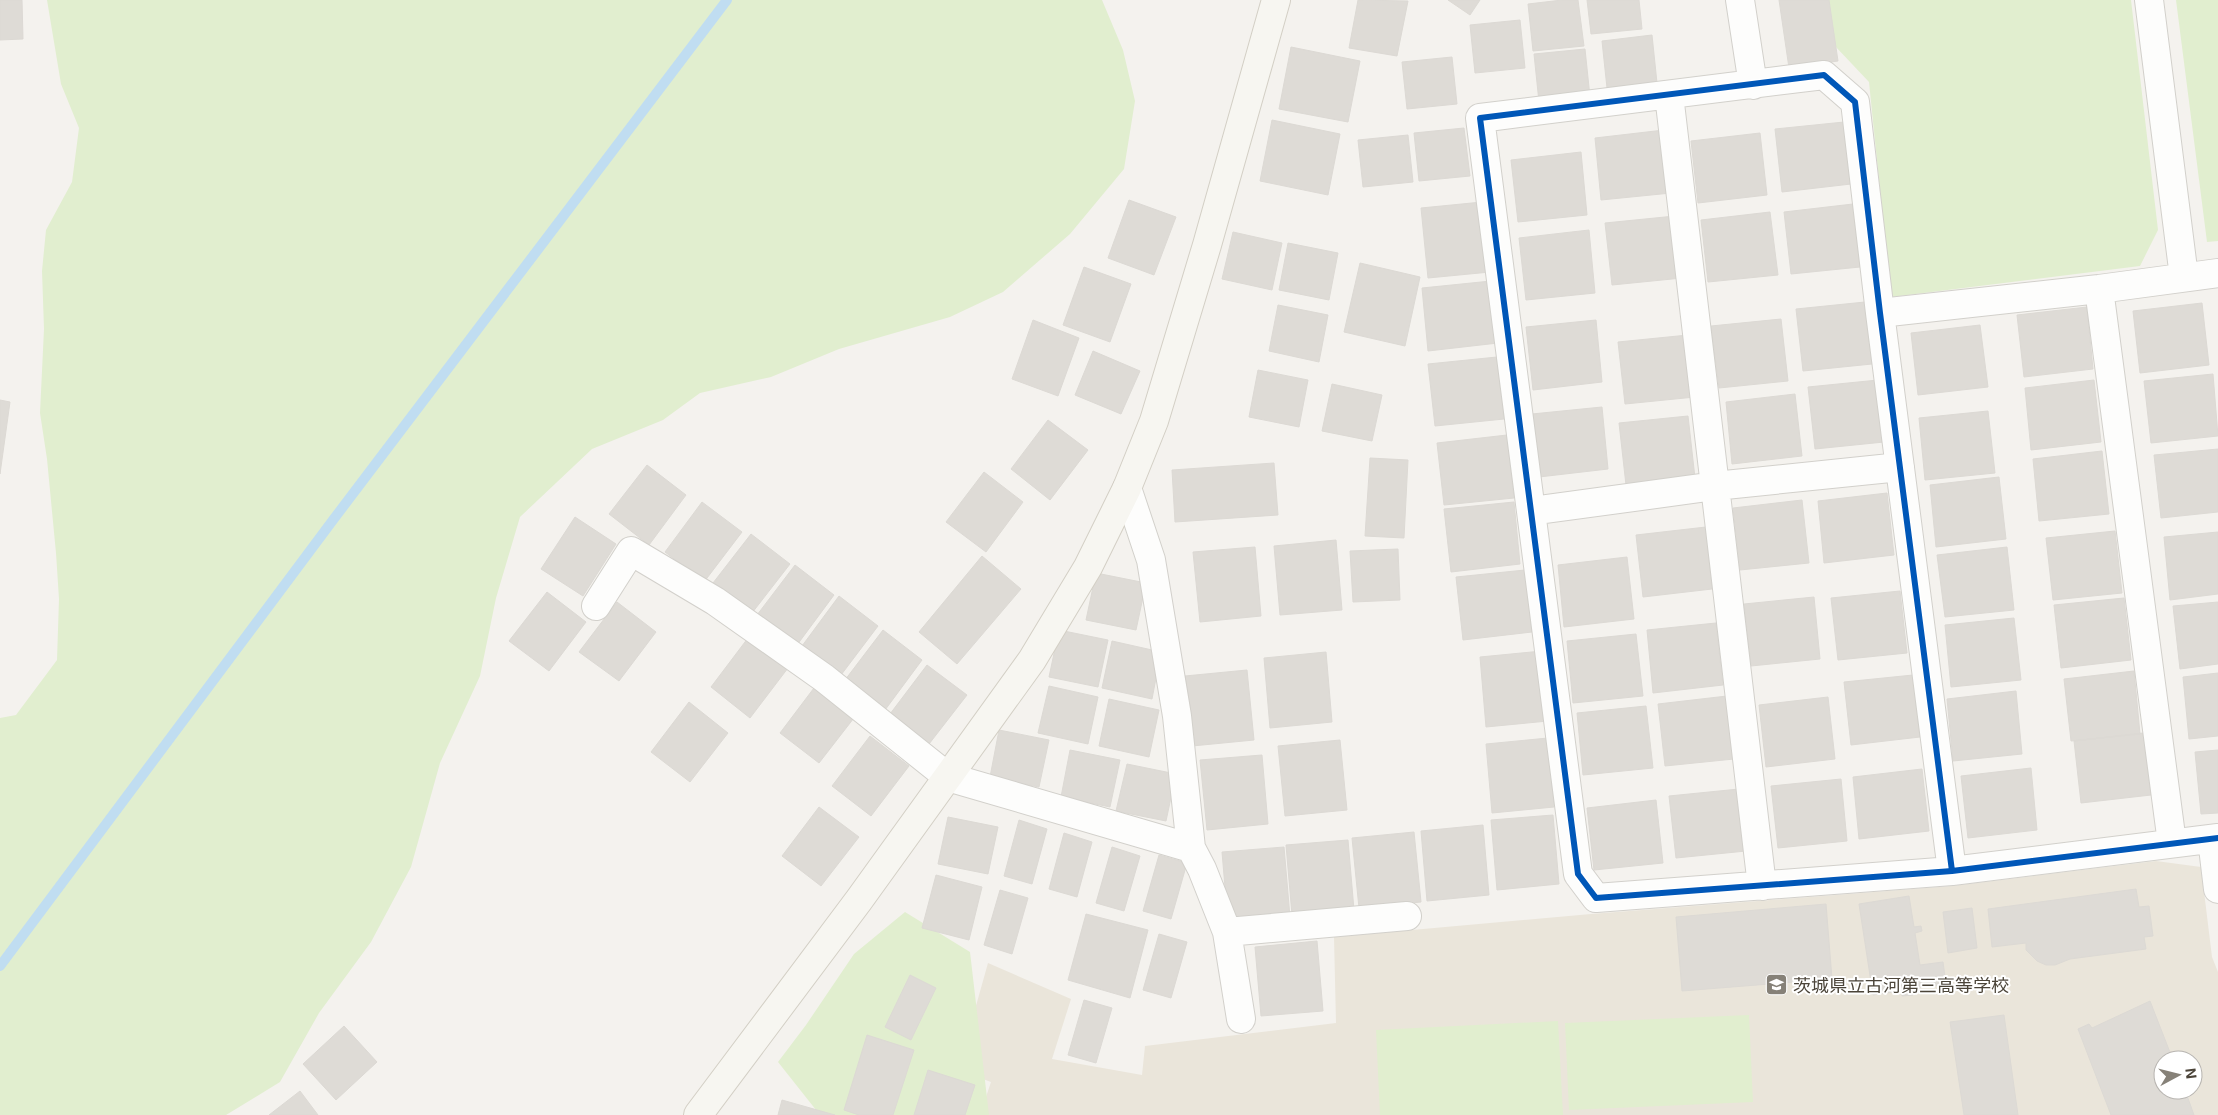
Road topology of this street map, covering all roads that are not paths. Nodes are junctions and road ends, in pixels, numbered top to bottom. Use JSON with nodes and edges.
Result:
{"nodes":[{"id":1,"x":1276,"y":0,"type":"edge"},
{"id":2,"x":1740,"y":0,"type":"edge"},
{"id":3,"x":2148,"y":0,"type":"edge"},
{"id":4,"x":1753,"y":85,"type":"junction"},
{"id":5,"x":1670,"y":95,"type":"junction"},
{"id":6,"x":2218,"y":273,"type":"edge"},
{"id":7,"x":2184,"y":278,"type":"junction"},
{"id":8,"x":2099,"y":289,"type":"junction"},
{"id":9,"x":1880,"y":312,"type":"junction"},
{"id":10,"x":1900,"y":467,"type":"junction"},
{"id":11,"x":1715,"y":486,"type":"junction"},
{"id":12,"x":1127,"y":488,"type":"junction"},
{"id":13,"x":1531,"y":511,"type":"junction"},
{"id":14,"x":596,"y":606,"type":"dead end"},
{"id":15,"x":948,"y":777,"type":"junction"},
{"id":16,"x":2215,"y":839,"type":"edge"},
{"id":17,"x":2172,"y":843,"type":"junction"},
{"id":18,"x":1191,"y":848,"type":"junction"},
{"id":19,"x":1952,"y":870,"type":"junction"},
{"id":20,"x":1762,"y":886,"type":"junction"},
{"id":21,"x":2218,"y":889,"type":"edge"},
{"id":22,"x":1407,"y":916,"type":"dead end"},
{"id":23,"x":1227,"y":932,"type":"junction"},
{"id":24,"x":1241,"y":1019,"type":"dead end"},
{"id":25,"x":698,"y":1115,"type":"edge"}],
"edges":[{"from":1,"to":12,"type":"street"},
{"from":2,"to":4,"type":"street"},
{"from":3,"to":7,"type":"street"},
{"from":4,"to":5,"type":"street"},
{"from":4,"to":9,"type":"street"},
{"from":5,"to":11,"type":"street"},
{"from":5,"to":13,"type":"street"},
{"from":6,"to":7,"type":"street"},
{"from":7,"to":8,"type":"street"},
{"from":8,"to":9,"type":"street"},
{"from":8,"to":17,"type":"street"},
{"from":9,"to":10,"type":"street"},
{"from":10,"to":11,"type":"street"},
{"from":10,"to":19,"type":"street"},
{"from":11,"to":13,"type":"street"},
{"from":11,"to":20,"type":"street"},
{"from":12,"to":15,"type":"street"},
{"from":12,"to":18,"type":"street"},
{"from":13,"to":20,"type":"street"},
{"from":14,"to":15,"type":"street"},
{"from":15,"to":18,"type":"street"},
{"from":15,"to":25,"type":"street"},
{"from":16,"to":17,"type":"street"},
{"from":16,"to":21,"type":"street"},
{"from":17,"to":19,"type":"street"},
{"from":18,"to":23,"type":"street"},
{"from":19,"to":20,"type":"street"},
{"from":22,"to":23,"type":"street"},
{"from":23,"to":24,"type":"street"}]}
